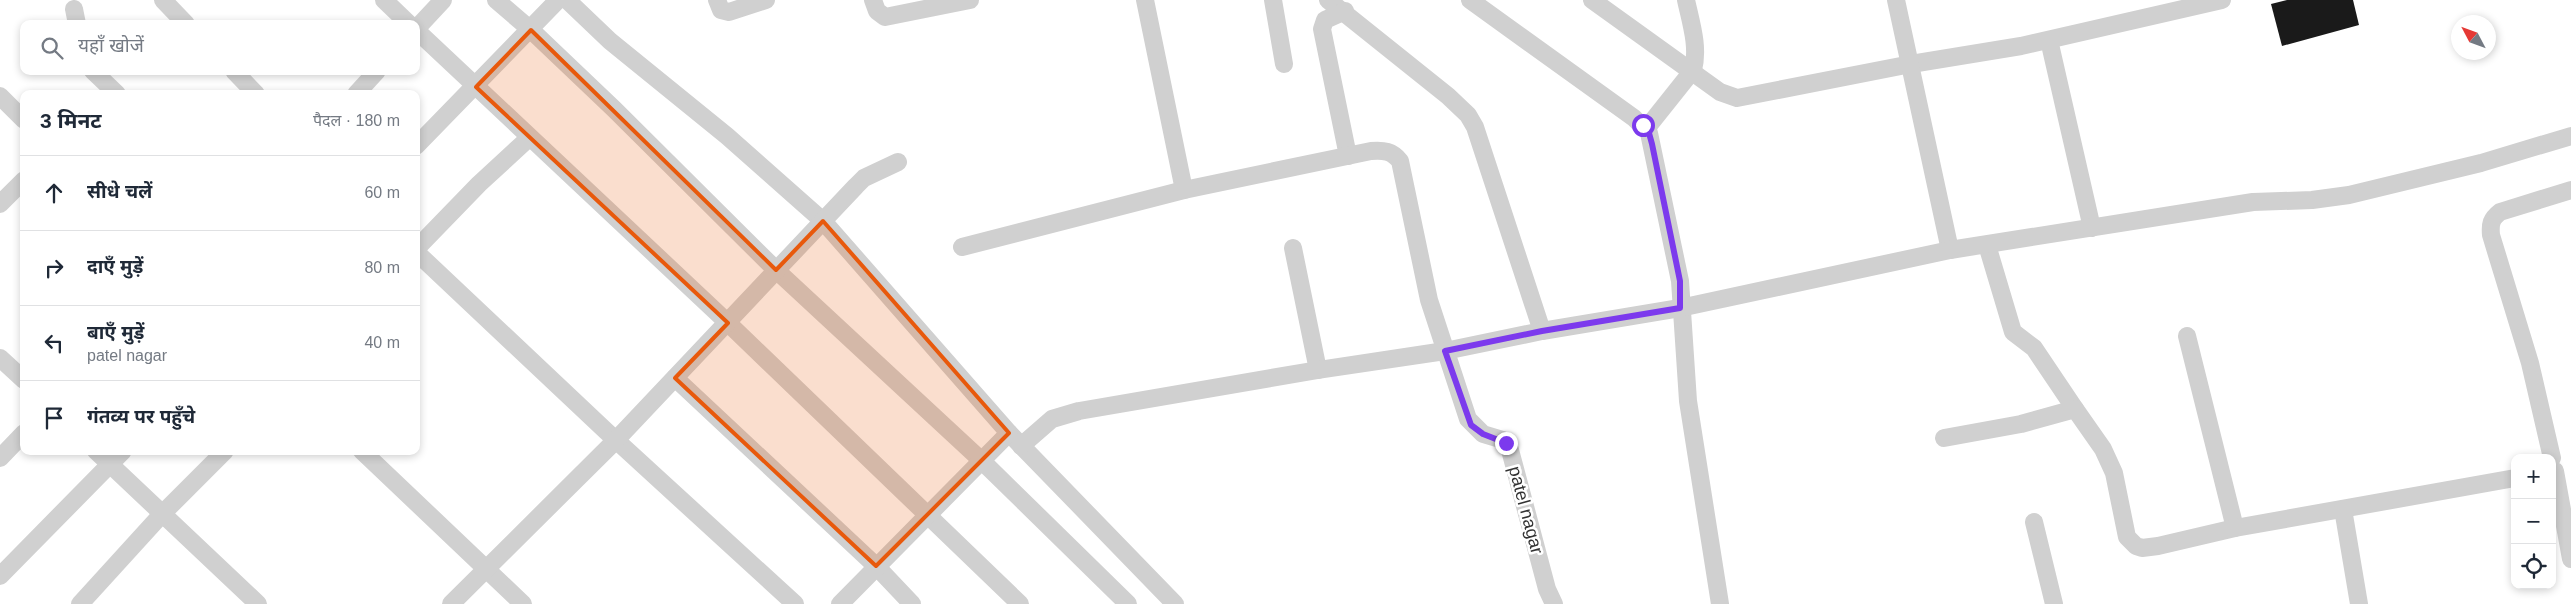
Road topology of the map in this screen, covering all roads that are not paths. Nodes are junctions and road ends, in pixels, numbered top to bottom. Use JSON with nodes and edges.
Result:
{"nodes":[{"id":1,"x":163,"y":0,"type":"edge"},
{"id":2,"x":384,"y":0,"type":"edge"},
{"id":3,"x":443,"y":0,"type":"edge"},
{"id":4,"x":496,"y":0,"type":"edge"},
{"id":5,"x":558,"y":0,"type":"edge"},
{"id":6,"x":567,"y":0,"type":"edge"},
{"id":7,"x":716,"y":0,"type":"edge"},
{"id":8,"x":766,"y":0,"type":"edge"},
{"id":9,"x":873,"y":0,"type":"edge"},
{"id":10,"x":970,"y":0,"type":"edge"},
{"id":11,"x":1146,"y":0,"type":"edge"},
{"id":12,"x":1273,"y":0,"type":"edge"},
{"id":13,"x":1328,"y":0,"type":"edge"},
{"id":14,"x":1470,"y":0,"type":"edge"},
{"id":15,"x":1592,"y":0,"type":"edge"},
{"id":16,"x":1686,"y":0,"type":"edge"},
{"id":17,"x":1896,"y":0,"type":"edge"},
{"id":18,"x":2222,"y":0,"type":"edge"},
{"id":19,"x":1493,"y":6,"type":"edge"},
{"id":20,"x":1344,"y":11,"type":"junction"},
{"id":21,"x":182,"y":20,"type":"edge"},
{"id":22,"x":405,"y":20,"type":"edge"},
{"id":23,"x":420,"y":26,"type":"edge"},
{"id":24,"x":532,"y":30,"type":"junction"},
{"id":25,"x":420,"y":34,"type":"edge"},
{"id":26,"x":2049,"y":40,"type":"junction"},
{"id":27,"x":1284,"y":64,"type":"dead end"},
{"id":28,"x":1911,"y":64,"type":"junction"},
{"id":29,"x":1693,"y":70,"type":"junction"},
{"id":30,"x":98,"y":75,"type":"edge"},
{"id":31,"x":238,"y":75,"type":"edge"},
{"id":32,"x":373,"y":75,"type":"edge"},
{"id":33,"x":476,"y":87,"type":"junction"},
{"id":34,"x":113,"y":90,"type":"edge"},
{"id":35,"x":252,"y":90,"type":"edge"},
{"id":36,"x":360,"y":90,"type":"edge"},
{"id":37,"x":0,"y":96,"type":"edge"},
{"id":38,"x":20,"y":116,"type":"edge"},
{"id":39,"x":1646,"y":129,"type":"junction"},
{"id":40,"x":2571,"y":136,"type":"edge"},
{"id":41,"x":529,"y":138,"type":"junction"},
{"id":42,"x":420,"y":142,"type":"edge"},
{"id":43,"x":1348,"y":156,"type":"junction"},
{"id":44,"x":898,"y":162,"type":"dead end"},
{"id":45,"x":20,"y":184,"type":"edge"},
{"id":46,"x":1184,"y":190,"type":"junction"},
{"id":47,"x":2571,"y":190,"type":"edge"},
{"id":48,"x":0,"y":204,"type":"edge"},
{"id":49,"x":823,"y":221,"type":"junction"},
{"id":50,"x":2092,"y":228,"type":"junction"},
{"id":51,"x":1987,"y":245,"type":"junction"},
{"id":52,"x":420,"y":246,"type":"edge"},
{"id":53,"x":962,"y":247,"type":"dead end"},
{"id":54,"x":1293,"y":248,"type":"dead end"},
{"id":55,"x":1950,"y":250,"type":"junction"},
{"id":56,"x":420,"y":254,"type":"edge"},
{"id":57,"x":776,"y":270,"type":"junction"},
{"id":58,"x":1680,"y":308,"type":"junction"},
{"id":59,"x":728,"y":323,"type":"junction"},
{"id":60,"x":1542,"y":331,"type":"junction"},
{"id":61,"x":2187,"y":336,"type":"dead end"},
{"id":62,"x":1445,"y":351,"type":"junction"},
{"id":63,"x":0,"y":358,"type":"edge"},
{"id":64,"x":1318,"y":370,"type":"junction"},
{"id":65,"x":20,"y":376,"type":"edge"},
{"id":66,"x":675,"y":378,"type":"junction"},
{"id":67,"x":2075,"y":409,"type":"junction"},
{"id":68,"x":1009,"y":433,"type":"junction"},
{"id":69,"x":20,"y":436,"type":"edge"},
{"id":70,"x":1944,"y":438,"type":"dead end"},
{"id":71,"x":616,"y":440,"type":"junction"},
{"id":72,"x":1022,"y":446,"type":"junction"},
{"id":73,"x":2551,"y":454,"type":"edge"},
{"id":74,"x":100,"y":455,"type":"edge"},
{"id":75,"x":119,"y":455,"type":"edge"},
{"id":76,"x":221,"y":455,"type":"edge"},
{"id":77,"x":366,"y":455,"type":"edge"},
{"id":78,"x":0,"y":458,"type":"edge"},
{"id":79,"x":982,"y":461,"type":"junction"},
{"id":80,"x":110,"y":465,"type":"junction"},
{"id":81,"x":2511,"y":479,"type":"edge"},
{"id":82,"x":2556,"y":481,"type":"edge"},
{"id":83,"x":2343,"y":509,"type":"junction"},
{"id":84,"x":927,"y":513,"type":"junction"},
{"id":85,"x":162,"y":514,"type":"junction"},
{"id":86,"x":2034,"y":522,"type":"dead end"},
{"id":87,"x":2235,"y":528,"type":"junction"},
{"id":88,"x":2571,"y":559,"type":"edge"},
{"id":89,"x":876,"y":566,"type":"junction"},
{"id":90,"x":486,"y":568,"type":"junction"},
{"id":91,"x":0,"y":576,"type":"edge"},
{"id":92,"x":80,"y":604,"type":"edge"},
{"id":93,"x":258,"y":604,"type":"edge"},
{"id":94,"x":451,"y":604,"type":"edge"},
{"id":95,"x":523,"y":604,"type":"edge"},
{"id":96,"x":795,"y":604,"type":"edge"},
{"id":97,"x":840,"y":604,"type":"edge"},
{"id":98,"x":912,"y":604,"type":"edge"},
{"id":99,"x":1020,"y":604,"type":"edge"},
{"id":100,"x":1128,"y":604,"type":"edge"},
{"id":101,"x":1175,"y":604,"type":"edge"},
{"id":102,"x":1554,"y":604,"type":"edge"},
{"id":103,"x":1720,"y":604,"type":"edge"},
{"id":104,"x":2054,"y":604,"type":"edge"},
{"id":105,"x":2359,"y":604,"type":"edge"}],
"edges":[{"from":1,"to":21,"type":"street"},
{"from":2,"to":22,"type":"street"},
{"from":3,"to":23,"type":"street"},
{"from":4,"to":24,"type":"street"},
{"from":5,"to":24,"type":"street"},
{"from":6,"to":49,"type":"street"},
{"from":7,"to":8,"type":"street"},
{"from":9,"to":10,"type":"street"},
{"from":11,"to":46,"type":"street"},
{"from":12,"to":27,"type":"street"},
{"from":13,"to":20,"type":"street"},
{"from":14,"to":19,"type":"street"},
{"from":15,"to":29,"type":"street"},
{"from":16,"to":29,"type":"street"},
{"from":17,"to":28,"type":"street"},
{"from":18,"to":26,"type":"street"},
{"from":19,"to":39,"type":"street"},
{"from":20,"to":43,"type":"street"},
{"from":20,"to":60,"type":"street"},
{"from":24,"to":33,"type":"street"},
{"from":24,"to":57,"type":"street"},
{"from":25,"to":33,"type":"street"},
{"from":26,"to":28,"type":"street"},
{"from":26,"to":50,"type":"street"},
{"from":28,"to":29,"type":"street"},
{"from":28,"to":55,"type":"street"},
{"from":29,"to":39,"type":"street"},
{"from":30,"to":34,"type":"street"},
{"from":31,"to":35,"type":"street"},
{"from":32,"to":36,"type":"street"},
{"from":33,"to":41,"type":"street"},
{"from":33,"to":42,"type":"street"},
{"from":37,"to":38,"type":"street"},
{"from":39,"to":58,"type":"street"},
{"from":40,"to":50,"type":"street"},
{"from":41,"to":52,"type":"street"},
{"from":41,"to":59,"type":"street"},
{"from":43,"to":46,"type":"street","name":"patel nagar"},
{"from":43,"to":62,"type":"street","name":"patel nagar"},
{"from":44,"to":49,"type":"street"},
{"from":45,"to":48,"type":"street"},
{"from":46,"to":53,"type":"street","name":"patel nagar"},
{"from":47,"to":73,"type":"street"},
{"from":49,"to":57,"type":"street"},
{"from":49,"to":68,"type":"street"},
{"from":50,"to":51,"type":"street"},
{"from":51,"to":55,"type":"street"},
{"from":51,"to":67,"type":"street"},
{"from":54,"to":64,"type":"street"},
{"from":55,"to":58,"type":"street"},
{"from":56,"to":71,"type":"street"},
{"from":57,"to":59,"type":"street"},
{"from":57,"to":79,"type":"street"},
{"from":58,"to":60,"type":"street"},
{"from":58,"to":103,"type":"street"},
{"from":59,"to":66,"type":"street"},
{"from":59,"to":84,"type":"street"},
{"from":60,"to":62,"type":"street"},
{"from":61,"to":87,"type":"street"},
{"from":62,"to":64,"type":"street"},
{"from":62,"to":102,"type":"street","name":"patel nagar"},
{"from":63,"to":65,"type":"street"},
{"from":64,"to":72,"type":"street"},
{"from":66,"to":71,"type":"street"},
{"from":66,"to":89,"type":"street"},
{"from":67,"to":70,"type":"street"},
{"from":67,"to":87,"type":"street"},
{"from":68,"to":72,"type":"street"},
{"from":68,"to":79,"type":"street"},
{"from":69,"to":78,"type":"street"},
{"from":71,"to":90,"type":"street"},
{"from":71,"to":96,"type":"street"},
{"from":72,"to":101,"type":"street"},
{"from":74,"to":80,"type":"street"},
{"from":75,"to":80,"type":"street"},
{"from":76,"to":85,"type":"street"},
{"from":77,"to":90,"type":"street"},
{"from":79,"to":84,"type":"street"},
{"from":79,"to":100,"type":"street"},
{"from":80,"to":85,"type":"street"},
{"from":80,"to":91,"type":"street"},
{"from":81,"to":83,"type":"street"},
{"from":82,"to":88,"type":"street"},
{"from":83,"to":87,"type":"street"},
{"from":83,"to":105,"type":"street"},
{"from":84,"to":89,"type":"street"},
{"from":84,"to":99,"type":"street"},
{"from":85,"to":92,"type":"street"},
{"from":85,"to":93,"type":"street"},
{"from":86,"to":104,"type":"street"},
{"from":89,"to":97,"type":"street"},
{"from":89,"to":98,"type":"street"},
{"from":90,"to":94,"type":"street"},
{"from":90,"to":95,"type":"street"}]}
